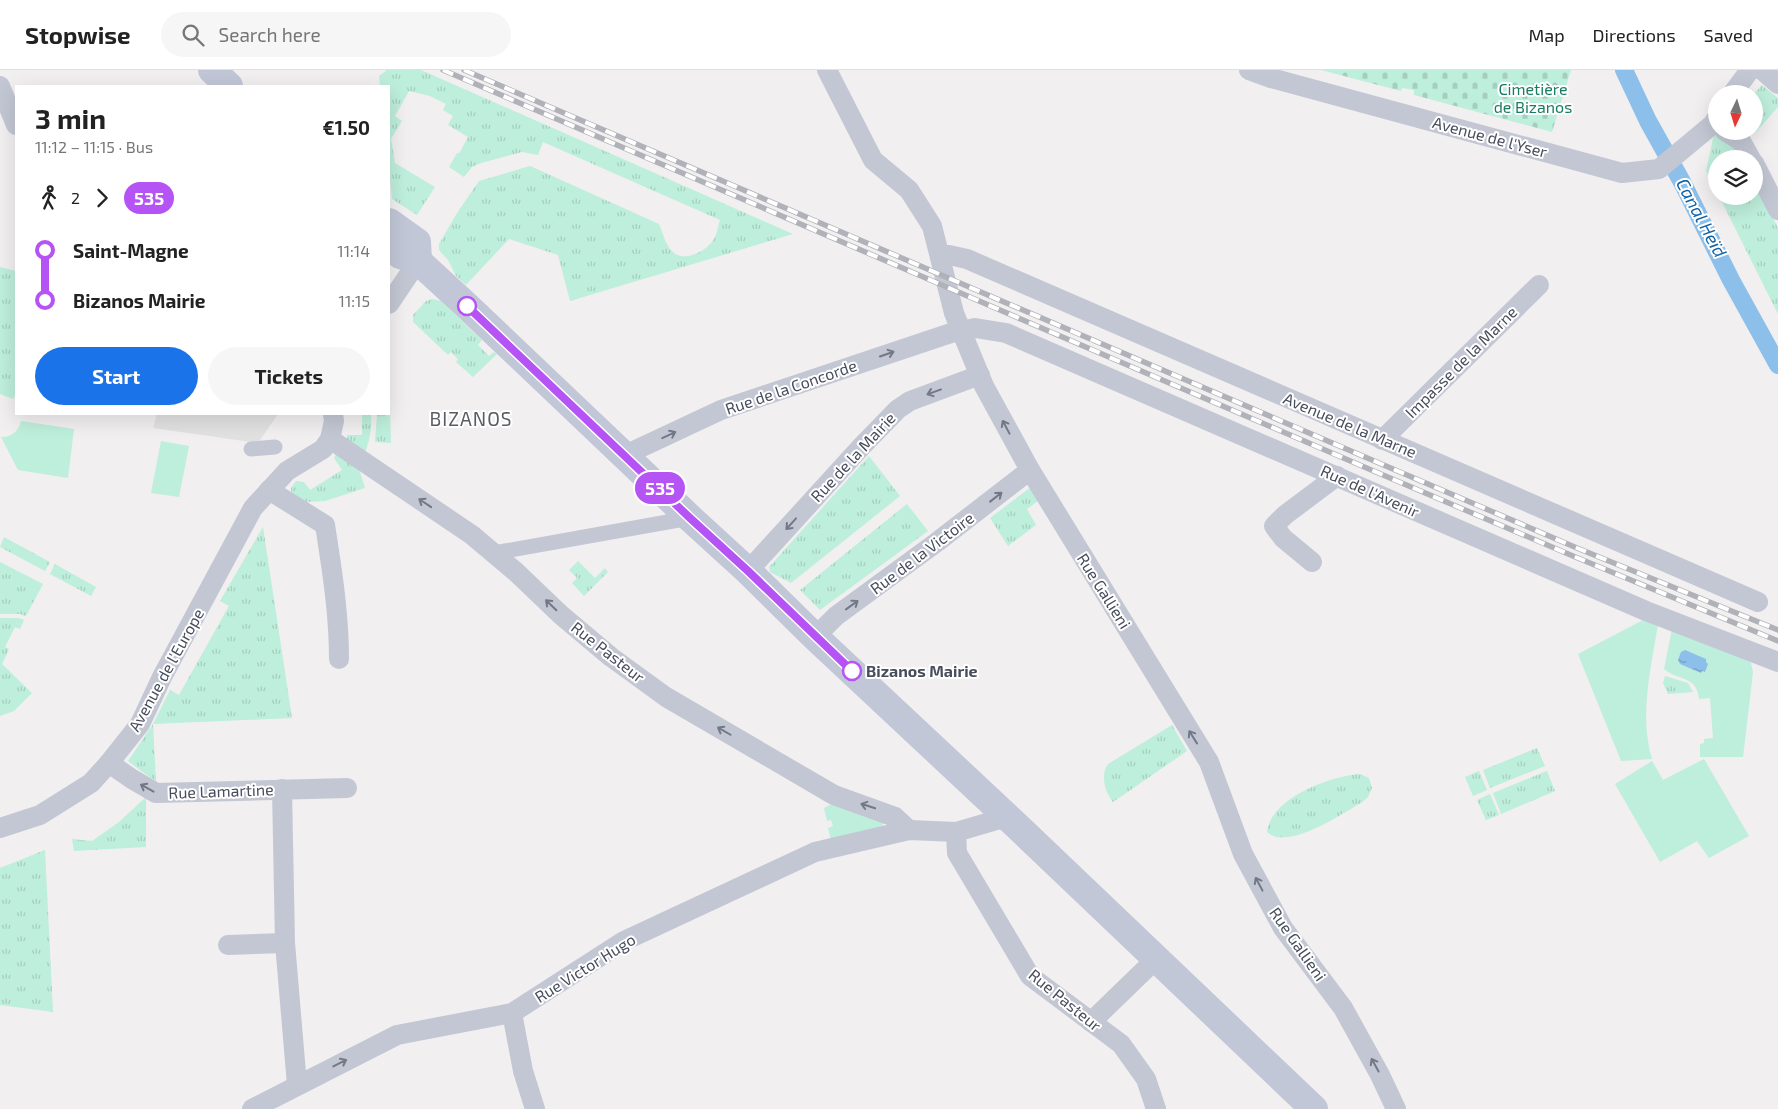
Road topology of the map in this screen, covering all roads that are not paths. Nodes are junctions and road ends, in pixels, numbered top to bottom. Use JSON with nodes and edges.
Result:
{"nodes":[{"id":1,"x":212,"y":70,"type":"edge"},
{"id":2,"x":826,"y":70,"type":"edge"},
{"id":3,"x":1249,"y":70,"type":"edge"},
{"id":4,"x":1750,"y":70,"type":"edge"},
{"id":5,"x":1762,"y":70,"type":"edge"},
{"id":6,"x":1778,"y":84,"type":"edge"},
{"id":7,"x":229,"y":85,"type":"edge"},
{"id":8,"x":1739,"y":85,"type":"edge"},
{"id":9,"x":0,"y":86,"type":"edge"},
{"id":10,"x":15,"y":123,"type":"edge"},
{"id":11,"x":1708,"y":131,"type":"edge"},
{"id":12,"x":1763,"y":180,"type":"edge"},
{"id":13,"x":1778,"y":210,"type":"edge"},
{"id":14,"x":390,"y":223,"type":"edge"},
{"id":15,"x":390,"y":248,"type":"edge"},
{"id":16,"x":940,"y":255,"type":"junction"},
{"id":17,"x":418,"y":261,"type":"junction"},
{"id":18,"x":1539,"y":285,"type":"dead end"},
{"id":19,"x":390,"y":303,"type":"edge"},
{"id":20,"x":960,"y":330,"type":"junction"},
{"id":21,"x":980,"y":376,"type":"junction"},
{"id":22,"x":333,"y":415,"type":"edge"},
{"id":23,"x":324,"y":437,"type":"junction"},
{"id":24,"x":1382,"y":440,"type":"junction"},
{"id":25,"x":275,"y":447,"type":"dead end"},
{"id":26,"x":251,"y":448,"type":"dead end"},
{"id":27,"x":625,"y":455,"type":"junction"},
{"id":28,"x":1030,"y":470,"type":"junction"},
{"id":29,"x":1337,"y":476,"type":"junction"},
{"id":30,"x":269,"y":490,"type":"junction"},
{"id":31,"x":690,"y":518,"type":"junction"},
{"id":32,"x":494,"y":553,"type":"junction"},
{"id":33,"x":1312,"y":562,"type":"dead end"},
{"id":34,"x":748,"y":571,"type":"junction"},
{"id":35,"x":1758,"y":602,"type":"dead end"},
{"id":36,"x":815,"y":637,"type":"junction"},
{"id":37,"x":339,"y":659,"type":"dead end"},
{"id":38,"x":1778,"y":662,"type":"edge"},
{"id":39,"x":110,"y":763,"type":"junction"},
{"id":40,"x":347,"y":788,"type":"dead end"},
{"id":41,"x":282,"y":789,"type":"junction"},
{"id":42,"x":1008,"y":817,"type":"junction"},
{"id":43,"x":0,"y":828,"type":"edge"},
{"id":44,"x":909,"y":830,"type":"junction"},
{"id":45,"x":956,"y":832,"type":"junction"},
{"id":46,"x":285,"y":943,"type":"junction"},
{"id":47,"x":228,"y":945,"type":"dead end"},
{"id":48,"x":1156,"y":959,"type":"junction"},
{"id":49,"x":512,"y":1014,"type":"junction"},
{"id":50,"x":1091,"y":1022,"type":"junction"},
{"id":51,"x":297,"y":1085,"type":"junction"},
{"id":52,"x":252,"y":1109,"type":"edge"},
{"id":53,"x":536,"y":1109,"type":"edge"},
{"id":54,"x":1156,"y":1109,"type":"edge"},
{"id":55,"x":1314,"y":1109,"type":"edge"},
{"id":56,"x":1396,"y":1109,"type":"edge"}],
"edges":[{"from":1,"to":7,"type":"main road"},
{"from":2,"to":16,"type":"street","name":"Rue Gallieni"},
{"from":3,"to":11,"type":"street","name":"Avenue de l'Yser"},
{"from":4,"to":8,"type":"street"},
{"from":5,"to":6,"type":"street"},
{"from":9,"to":10,"type":"street"},
{"from":12,"to":13,"type":"street"},
{"from":14,"to":17,"type":"main road"},
{"from":15,"to":17,"type":"main road"},
{"from":16,"to":20,"type":"street","name":"Rue Gallieni"},
{"from":16,"to":24,"type":"street","name":"Avenue de la Marne"},
{"from":17,"to":19,"type":"street"},
{"from":17,"to":27,"type":"main road"},
{"from":18,"to":24,"type":"street","name":"Impasse de la Marne"},
{"from":20,"to":21,"type":"street","name":"Rue Gallieni"},
{"from":27,"to":20,"type":"street","name":"Rue de la Concorde","one_way":true},
{"from":20,"to":29,"type":"street","name":"Rue de l'Avenir"},
{"from":28,"to":21,"type":"street","name":"Rue Gallieni","one_way":true},
{"from":21,"to":34,"type":"street","name":"Rue de la Mairie","one_way":true},
{"from":22,"to":23,"type":"street"},
{"from":23,"to":30,"type":"street","name":"Avenue de l'Europe"},
{"from":32,"to":23,"type":"street","name":"Rue Pasteur","one_way":true},
{"from":24,"to":35,"type":"street","name":"Avenue de la Marne"},
{"from":25,"to":26,"type":"street"},
{"from":27,"to":31,"type":"main road"},
{"from":36,"to":28,"type":"street","name":"Rue de la Victoire","one_way":true},
{"from":56,"to":28,"type":"street","name":"Rue Gallieni","one_way":true},
{"from":29,"to":33,"type":"street"},
{"from":29,"to":38,"type":"street","name":"Rue de l'Avenir"},
{"from":30,"to":37,"type":"street"},
{"from":30,"to":39,"type":"street","name":"Avenue de l'Europe"},
{"from":31,"to":32,"type":"street"},
{"from":31,"to":34,"type":"main road"},
{"from":44,"to":32,"type":"street","name":"Rue Pasteur","one_way":true},
{"from":34,"to":36,"type":"main road"},
{"from":36,"to":42,"type":"main road"},
{"from":41,"to":39,"type":"street","name":"Rue Lamartine","one_way":true},
{"from":39,"to":43,"type":"street","name":"Avenue de l'Europe"},
{"from":40,"to":41,"type":"street","name":"Rue Lamartine"},
{"from":41,"to":46,"type":"street","name":"Rue Lamartine"},
{"from":42,"to":45,"type":"street","name":"Rue Victor Hugo"},
{"from":42,"to":48,"type":"main road"},
{"from":44,"to":45,"type":"street","name":"Rue Victor Hugo"},
{"from":44,"to":49,"type":"street","name":"Rue Victor Hugo"},
{"from":45,"to":50,"type":"street","name":"Rue Pasteur"},
{"from":46,"to":47,"type":"street"},
{"from":46,"to":51,"type":"street","name":"Rue Lamartine"},
{"from":48,"to":50,"type":"street"},
{"from":48,"to":55,"type":"main road"},
{"from":51,"to":49,"type":"street","name":"Rue Victor Hugo","one_way":true},
{"from":49,"to":53,"type":"street"},
{"from":50,"to":54,"type":"street","name":"Rue Pasteur"},
{"from":51,"to":52,"type":"street","name":"Rue Victor Hugo"}]}
